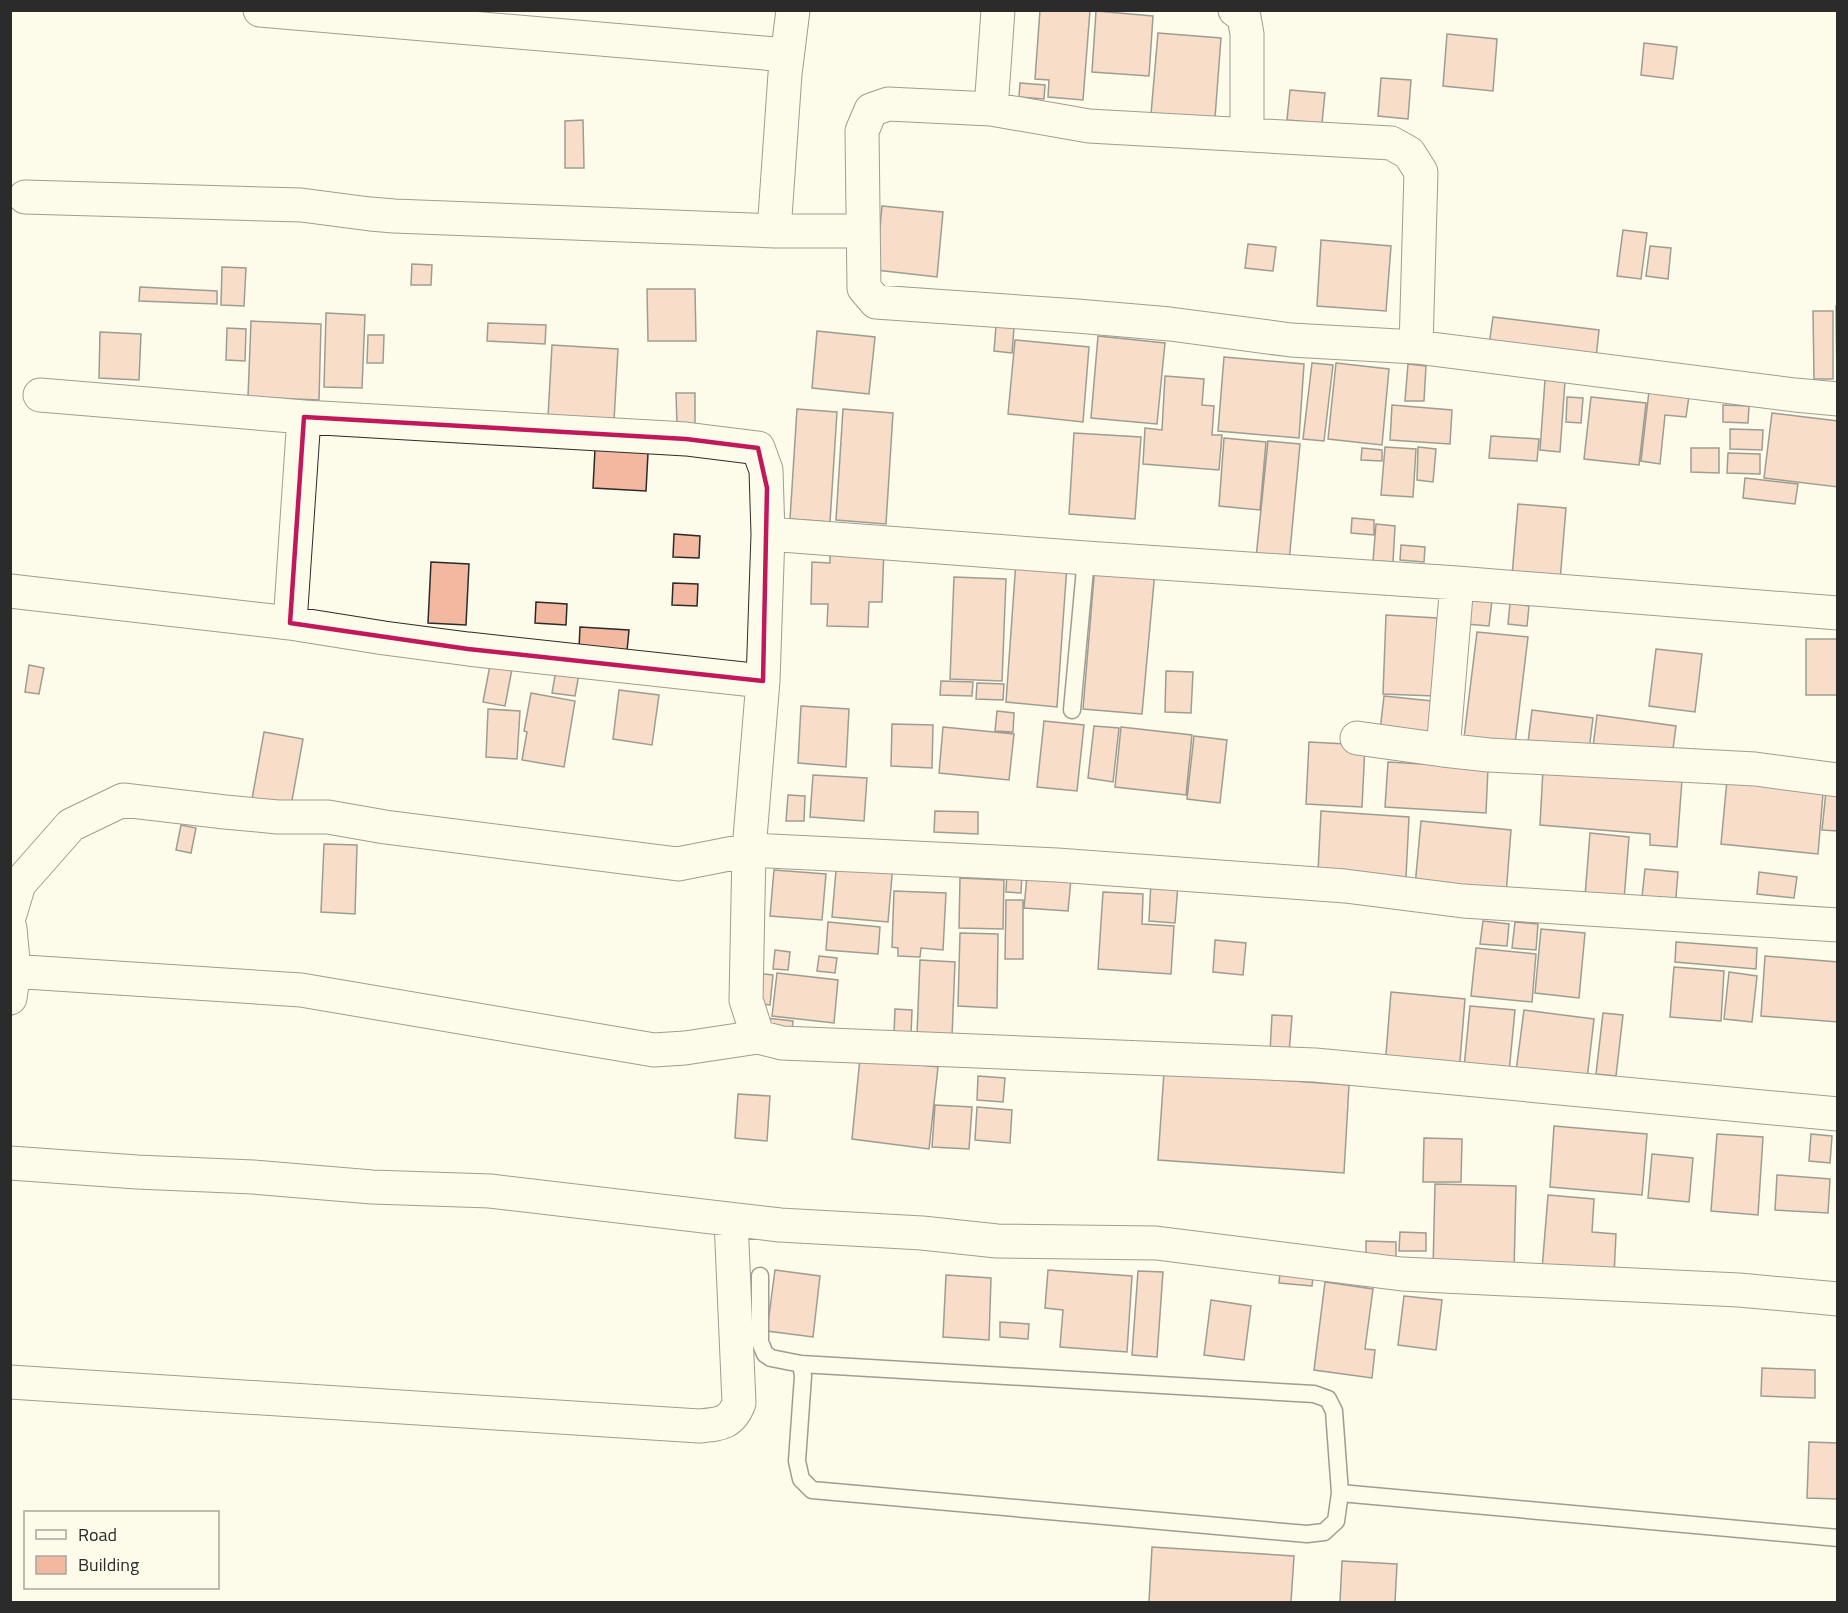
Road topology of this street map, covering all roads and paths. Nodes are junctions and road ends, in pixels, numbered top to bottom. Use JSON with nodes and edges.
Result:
{"nodes":[{"id":1,"x":260,"y":10,"type":"edge"},
{"id":2,"x":793,"y":10,"type":"edge"},
{"id":3,"x":998,"y":10,"type":"edge"},
{"id":4,"x":1235,"y":10,"type":"edge"},
{"id":5,"x":787,"y":54,"type":"junction"},
{"id":6,"x":991,"y":109,"type":"junction"},
{"id":7,"x":1247,"y":135,"type":"junction"},
{"id":8,"x":25,"y":197,"type":"dead end"},
{"id":9,"x":774,"y":231,"type":"junction"},
{"id":10,"x":863,"y":231,"type":"junction"},
{"id":11,"x":1416,"y":347,"type":"junction"},
{"id":12,"x":40,"y":395,"type":"dead end"},
{"id":13,"x":1838,"y":399,"type":"edge"},
{"id":14,"x":304,"y":417,"type":"junction"},
{"id":15,"x":768,"y":534,"type":"junction"},
{"id":16,"x":1086,"y":558,"type":"junction"},
{"id":17,"x":1457,"y":582,"type":"junction"},
{"id":18,"x":10,"y":591,"type":"edge"},
{"id":19,"x":1838,"y":613,"type":"edge"},
{"id":20,"x":290,"y":623,"type":"junction"},
{"id":21,"x":763,"y":681,"type":"junction"},
{"id":22,"x":1072,"y":710,"type":"dead end"},
{"id":23,"x":1358,"y":738,"type":"dead end"},
{"id":24,"x":1443,"y":750,"type":"junction"},
{"id":25,"x":1838,"y":780,"type":"edge"},
{"id":26,"x":749,"y":850,"type":"junction"},
{"id":27,"x":10,"y":914,"type":"edge"},
{"id":28,"x":1838,"y":925,"type":"edge"},
{"id":29,"x":10,"y":928,"type":"edge"},
{"id":30,"x":12,"y":980,"type":"edge"},
{"id":31,"x":759,"y":1037,"type":"junction"},
{"id":32,"x":1838,"y":1114,"type":"edge"},
{"id":33,"x":10,"y":1163,"type":"edge"},
{"id":34,"x":731,"y":1220,"type":"junction"},
{"id":35,"x":760,"y":1276,"type":"dead end"},
{"id":36,"x":1838,"y":1299,"type":"edge"},
{"id":37,"x":801,"y":1364,"type":"junction"},
{"id":38,"x":11,"y":1383,"type":"edge"},
{"id":39,"x":1340,"y":1493,"type":"junction"},
{"id":40,"x":1838,"y":1538,"type":"edge"}],
"edges":[{"from":1,"to":5,"type":"street"},
{"from":2,"to":5,"type":"street"},
{"from":3,"to":6,"type":"street"},
{"from":4,"to":7,"type":"street"},
{"from":5,"to":9,"type":"street"},
{"from":6,"to":7,"type":"street"},
{"from":6,"to":10,"type":"street"},
{"from":7,"to":11,"type":"street"},
{"from":8,"to":9,"type":"street"},
{"from":9,"to":10,"type":"street"},
{"from":10,"to":11,"type":"street"},
{"from":11,"to":13,"type":"street"},
{"from":12,"to":14,"type":"street"},
{"from":14,"to":15,"type":"street"},
{"from":14,"to":20,"type":"street"},
{"from":15,"to":16,"type":"street"},
{"from":15,"to":21,"type":"street"},
{"from":16,"to":17,"type":"street"},
{"from":16,"to":22,"type":"lane"},
{"from":17,"to":19,"type":"street"},
{"from":17,"to":24,"type":"street"},
{"from":18,"to":20,"type":"street"},
{"from":20,"to":21,"type":"street"},
{"from":21,"to":26,"type":"street"},
{"from":23,"to":24,"type":"street"},
{"from":24,"to":25,"type":"street"},
{"from":26,"to":27,"type":"street"},
{"from":26,"to":28,"type":"street"},
{"from":26,"to":31,"type":"street"},
{"from":29,"to":30,"type":"street"},
{"from":30,"to":31,"type":"street"},
{"from":31,"to":32,"type":"street"},
{"from":33,"to":34,"type":"street"},
{"from":34,"to":36,"type":"street"},
{"from":34,"to":38,"type":"street"},
{"from":35,"to":37,"type":"lane"},
{"from":37,"to":39,"type":"lane"},
{"from":37,"to":39,"type":"lane"},
{"from":39,"to":40,"type":"lane"}]}
